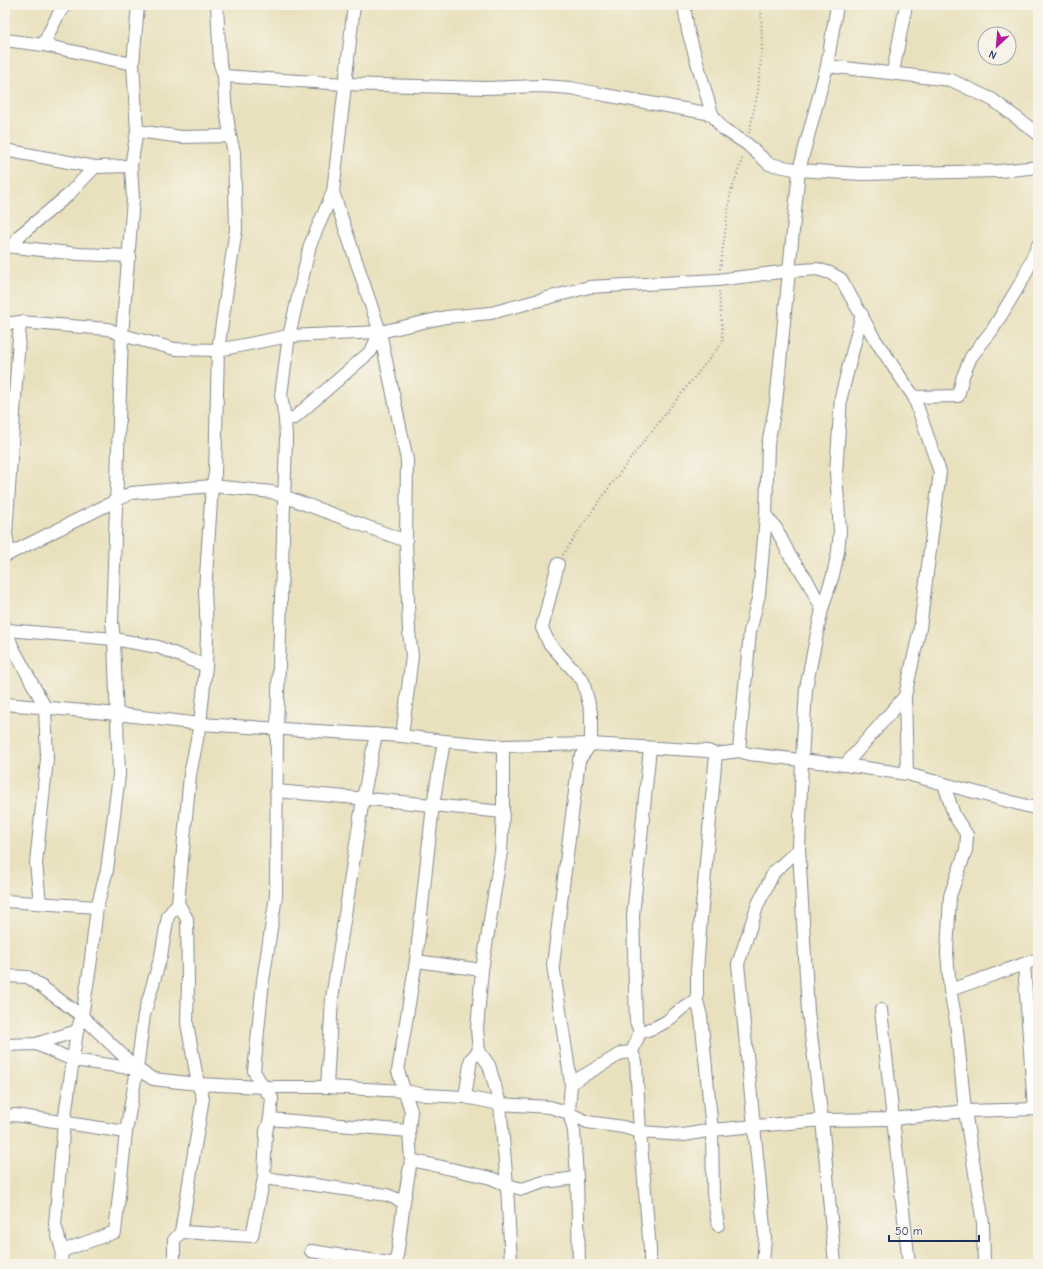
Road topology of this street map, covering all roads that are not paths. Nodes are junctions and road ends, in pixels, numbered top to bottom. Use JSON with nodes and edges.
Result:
{"nodes":[{"id":1,"x":65,"y":5,"type":"edge"},
{"id":2,"x":138,"y":5,"type":"edge"},
{"id":3,"x":217,"y":5,"type":"edge"},
{"id":4,"x":354,"y":5,"type":"edge"},
{"id":5,"x":684,"y":5,"type":"edge"},
{"id":6,"x":837,"y":5,"type":"edge"},
{"id":7,"x":906,"y":5,"type":"edge"},
{"id":8,"x":5,"y":40,"type":"edge"},
{"id":9,"x":43,"y":45,"type":"junction"},
{"id":10,"x":133,"y":64,"type":"junction"},
{"id":11,"x":827,"y":66,"type":"junction"},
{"id":12,"x":893,"y":72,"type":"junction"},
{"id":13,"x":224,"y":76,"type":"junction"},
{"id":14,"x":345,"y":84,"type":"junction"},
{"id":15,"x":712,"y":114,"type":"junction"},
{"id":16,"x":137,"y":132,"type":"junction"},
{"id":17,"x":1038,"y":134,"type":"edge"},
{"id":18,"x":230,"y":136,"type":"junction"},
{"id":19,"x":5,"y":150,"type":"edge"},
{"id":20,"x":131,"y":166,"type":"junction"},
{"id":21,"x":96,"y":167,"type":"junction"},
{"id":22,"x":1038,"y":167,"type":"edge"},
{"id":23,"x":799,"y":170,"type":"junction"},
{"id":24,"x":333,"y":192,"type":"junction"},
{"id":25,"x":1038,"y":245,"type":"edge"},
{"id":26,"x":9,"y":246,"type":"edge"},
{"id":27,"x":130,"y":256,"type":"junction"},
{"id":28,"x":789,"y":271,"type":"junction"},
{"id":29,"x":862,"y":314,"type":"junction"},
{"id":30,"x":20,"y":322,"type":"junction"},
{"id":31,"x":5,"y":324,"type":"edge"},
{"id":32,"x":380,"y":332,"type":"junction"},
{"id":33,"x":122,"y":335,"type":"junction"},
{"id":34,"x":289,"y":336,"type":"junction"},
{"id":35,"x":218,"y":350,"type":"junction"},
{"id":36,"x":914,"y":397,"type":"junction"},
{"id":37,"x":285,"y":419,"type":"junction"},
{"id":38,"x":212,"y":486,"type":"junction"},
{"id":39,"x":285,"y":497,"type":"junction"},
{"id":40,"x":116,"y":501,"type":"junction"},
{"id":41,"x":766,"y":516,"type":"junction"},
{"id":42,"x":406,"y":540,"type":"junction"},
{"id":43,"x":7,"y":555,"type":"edge"},
{"id":44,"x":558,"y":564,"type":"road end"},
{"id":45,"x":822,"y":609,"type":"junction"},
{"id":46,"x":6,"y":628,"type":"edge"},
{"id":47,"x":114,"y":639,"type":"junction"},
{"id":48,"x":206,"y":666,"type":"junction"},
{"id":49,"x":905,"y":696,"type":"junction"},
{"id":50,"x":5,"y":704,"type":"edge"},
{"id":51,"x":45,"y":707,"type":"junction"},
{"id":52,"x":117,"y":714,"type":"junction"},
{"id":53,"x":200,"y":724,"type":"junction"},
{"id":54,"x":277,"y":728,"type":"junction"},
{"id":55,"x":376,"y":734,"type":"junction"},
{"id":56,"x":402,"y":736,"type":"junction"},
{"id":57,"x":444,"y":742,"type":"junction"},
{"id":58,"x":591,"y":744,"type":"junction"},
{"id":59,"x":503,"y":746,"type":"junction"},
{"id":60,"x":650,"y":748,"type":"junction"},
{"id":61,"x":739,"y":750,"type":"junction"},
{"id":62,"x":716,"y":754,"type":"junction"},
{"id":63,"x":802,"y":760,"type":"junction"},
{"id":64,"x":845,"y":765,"type":"junction"},
{"id":65,"x":907,"y":774,"type":"junction"},
{"id":66,"x":944,"y":784,"type":"junction"},
{"id":67,"x":276,"y":791,"type":"junction"},
{"id":68,"x":363,"y":799,"type":"junction"},
{"id":69,"x":433,"y":805,"type":"junction"},
{"id":70,"x":1038,"y":809,"type":"edge"},
{"id":71,"x":503,"y":812,"type":"junction"},
{"id":72,"x":799,"y":849,"type":"junction"},
{"id":73,"x":5,"y":901,"type":"edge"},
{"id":74,"x":40,"y":903,"type":"junction"},
{"id":75,"x":178,"y":903,"type":"junction"},
{"id":76,"x":97,"y":907,"type":"junction"},
{"id":77,"x":1038,"y":959,"type":"edge"},
{"id":78,"x":416,"y":960,"type":"junction"},
{"id":79,"x":1024,"y":964,"type":"junction"},
{"id":80,"x":482,"y":970,"type":"junction"},
{"id":81,"x":5,"y":976,"type":"edge"},
{"id":82,"x":950,"y":990,"type":"junction"},
{"id":83,"x":697,"y":1001,"type":"junction"},
{"id":84,"x":881,"y":1010,"type":"dead end"},
{"id":85,"x":82,"y":1016,"type":"junction"},
{"id":86,"x":77,"y":1031,"type":"junction"},
{"id":87,"x":640,"y":1032,"type":"junction"},
{"id":88,"x":36,"y":1044,"type":"junction"},
{"id":89,"x":5,"y":1045,"type":"edge"},
{"id":90,"x":479,"y":1051,"type":"junction"},
{"id":91,"x":632,"y":1052,"type":"junction"},
{"id":92,"x":73,"y":1060,"type":"junction"},
{"id":93,"x":137,"y":1069,"type":"junction"},
{"id":94,"x":572,"y":1083,"type":"junction"},
{"id":95,"x":198,"y":1084,"type":"junction"},
{"id":96,"x":263,"y":1087,"type":"junction"},
{"id":97,"x":327,"y":1087,"type":"junction"},
{"id":98,"x":405,"y":1091,"type":"junction"},
{"id":99,"x":465,"y":1097,"type":"junction"},
{"id":100,"x":500,"y":1104,"type":"junction"},
{"id":101,"x":1036,"y":1109,"type":"edge"},
{"id":102,"x":965,"y":1111,"type":"junction"},
{"id":103,"x":569,"y":1113,"type":"junction"},
{"id":104,"x":5,"y":1116,"type":"edge"},
{"id":105,"x":270,"y":1119,"type":"junction"},
{"id":106,"x":894,"y":1119,"type":"junction"},
{"id":107,"x":822,"y":1120,"type":"junction"},
{"id":108,"x":64,"y":1123,"type":"junction"},
{"id":109,"x":753,"y":1126,"type":"junction"},
{"id":110,"x":712,"y":1130,"type":"junction"},
{"id":111,"x":409,"y":1131,"type":"junction"},
{"id":112,"x":126,"y":1132,"type":"junction"},
{"id":113,"x":640,"y":1132,"type":"junction"},
{"id":114,"x":412,"y":1160,"type":"junction"},
{"id":115,"x":264,"y":1178,"type":"junction"},
{"id":116,"x":577,"y":1178,"type":"junction"},
{"id":117,"x":507,"y":1185,"type":"junction"},
{"id":118,"x":404,"y":1202,"type":"junction"},
{"id":119,"x":718,"y":1225,"type":"dead end"},
{"id":120,"x":180,"y":1232,"type":"junction"},
{"id":121,"x":62,"y":1251,"type":"junction"},
{"id":122,"x":311,"y":1252,"type":"dead end"},
{"id":123,"x":61,"y":1264,"type":"edge"},
{"id":124,"x":174,"y":1264,"type":"edge"},
{"id":125,"x":396,"y":1264,"type":"edge"},
{"id":126,"x":511,"y":1264,"type":"edge"},
{"id":127,"x":579,"y":1264,"type":"edge"},
{"id":128,"x":650,"y":1264,"type":"edge"},
{"id":129,"x":762,"y":1264,"type":"edge"},
{"id":130,"x":835,"y":1264,"type":"edge"},
{"id":131,"x":909,"y":1264,"type":"edge"},
{"id":132,"x":984,"y":1264,"type":"edge"}],
"edges":[{"from":1,"to":9,"type":"street"},
{"from":2,"to":10,"type":"street"},
{"from":3,"to":13,"type":"street"},
{"from":4,"to":14,"type":"street"},
{"from":5,"to":15,"type":"street"},
{"from":6,"to":11,"type":"street"},
{"from":7,"to":12,"type":"street"},
{"from":8,"to":9,"type":"street"},
{"from":9,"to":10,"type":"street"},
{"from":10,"to":16,"type":"street"},
{"from":11,"to":12,"type":"street"},
{"from":11,"to":23,"type":"street"},
{"from":12,"to":17,"type":"street"},
{"from":13,"to":14,"type":"street"},
{"from":13,"to":18,"type":"street"},
{"from":14,"to":15,"type":"street"},
{"from":14,"to":24,"type":"street"},
{"from":15,"to":23,"type":"street"},
{"from":16,"to":18,"type":"street"},
{"from":16,"to":20,"type":"street"},
{"from":18,"to":35,"type":"street"},
{"from":19,"to":21,"type":"street"},
{"from":20,"to":21,"type":"street"},
{"from":20,"to":27,"type":"street"},
{"from":21,"to":26,"type":"street"},
{"from":22,"to":23,"type":"street"},
{"from":23,"to":28,"type":"street"},
{"from":24,"to":32,"type":"street"},
{"from":24,"to":34,"type":"street"},
{"from":25,"to":36,"type":"street"},
{"from":26,"to":27,"type":"street"},
{"from":27,"to":33,"type":"street"},
{"from":28,"to":29,"type":"street"},
{"from":28,"to":32,"type":"street"},
{"from":28,"to":41,"type":"street"},
{"from":29,"to":36,"type":"street"},
{"from":29,"to":45,"type":"street"},
{"from":30,"to":31,"type":"street"},
{"from":30,"to":33,"type":"street"},
{"from":30,"to":43,"type":"street"},
{"from":32,"to":34,"type":"street"},
{"from":32,"to":37,"type":"street"},
{"from":32,"to":42,"type":"street"},
{"from":33,"to":35,"type":"street"},
{"from":33,"to":40,"type":"street"},
{"from":34,"to":35,"type":"street"},
{"from":34,"to":37,"type":"street"},
{"from":35,"to":38,"type":"street"},
{"from":36,"to":49,"type":"street"},
{"from":37,"to":39,"type":"street"},
{"from":38,"to":39,"type":"street"},
{"from":38,"to":40,"type":"street"},
{"from":38,"to":48,"type":"street"},
{"from":39,"to":42,"type":"street"},
{"from":39,"to":54,"type":"street"},
{"from":40,"to":43,"type":"street"},
{"from":40,"to":47,"type":"street"},
{"from":41,"to":45,"type":"street"},
{"from":41,"to":61,"type":"street"},
{"from":42,"to":56,"type":"street"},
{"from":44,"to":58,"type":"street"},
{"from":45,"to":63,"type":"street"},
{"from":46,"to":47,"type":"street"},
{"from":46,"to":51,"type":"street"},
{"from":47,"to":48,"type":"street"},
{"from":47,"to":52,"type":"street"},
{"from":48,"to":53,"type":"street"},
{"from":49,"to":64,"type":"street"},
{"from":49,"to":65,"type":"street"},
{"from":50,"to":51,"type":"street"},
{"from":51,"to":52,"type":"street"},
{"from":51,"to":74,"type":"street"},
{"from":52,"to":53,"type":"street"},
{"from":52,"to":76,"type":"street"},
{"from":53,"to":54,"type":"street"},
{"from":53,"to":75,"type":"street"},
{"from":54,"to":55,"type":"street"},
{"from":54,"to":67,"type":"street"},
{"from":55,"to":56,"type":"street"},
{"from":55,"to":68,"type":"street"},
{"from":56,"to":57,"type":"street"},
{"from":57,"to":59,"type":"street"},
{"from":57,"to":69,"type":"street"},
{"from":58,"to":59,"type":"street"},
{"from":58,"to":60,"type":"street"},
{"from":58,"to":94,"type":"street"},
{"from":59,"to":71,"type":"street"},
{"from":60,"to":62,"type":"street"},
{"from":60,"to":87,"type":"street"},
{"from":61,"to":62,"type":"street"},
{"from":61,"to":63,"type":"street"},
{"from":62,"to":83,"type":"street"},
{"from":63,"to":64,"type":"street"},
{"from":63,"to":72,"type":"street"},
{"from":64,"to":65,"type":"street"},
{"from":65,"to":66,"type":"street"},
{"from":66,"to":70,"type":"street"},
{"from":66,"to":82,"type":"street"},
{"from":67,"to":68,"type":"street"},
{"from":67,"to":96,"type":"street"},
{"from":68,"to":69,"type":"street"},
{"from":68,"to":97,"type":"street"},
{"from":69,"to":71,"type":"street"},
{"from":69,"to":78,"type":"street"},
{"from":71,"to":80,"type":"street"},
{"from":72,"to":107,"type":"street"},
{"from":72,"to":109,"type":"street"},
{"from":73,"to":74,"type":"street"},
{"from":74,"to":76,"type":"street"},
{"from":75,"to":93,"type":"street"},
{"from":75,"to":95,"type":"street"},
{"from":76,"to":85,"type":"street"},
{"from":77,"to":79,"type":"street"},
{"from":78,"to":80,"type":"street"},
{"from":78,"to":98,"type":"street"},
{"from":79,"to":82,"type":"street"},
{"from":79,"to":101,"type":"street"},
{"from":80,"to":90,"type":"street"},
{"from":81,"to":85,"type":"street"},
{"from":82,"to":102,"type":"street"},
{"from":83,"to":87,"type":"street"},
{"from":83,"to":110,"type":"street"},
{"from":84,"to":106,"type":"street"},
{"from":85,"to":86,"type":"street"},
{"from":85,"to":93,"type":"street"},
{"from":86,"to":88,"type":"street"},
{"from":86,"to":92,"type":"street"},
{"from":87,"to":91,"type":"street"},
{"from":88,"to":89,"type":"street"},
{"from":88,"to":92,"type":"street"},
{"from":90,"to":99,"type":"street"},
{"from":90,"to":100,"type":"street"},
{"from":91,"to":94,"type":"street"},
{"from":91,"to":113,"type":"street"},
{"from":92,"to":93,"type":"street"},
{"from":92,"to":108,"type":"street"},
{"from":93,"to":95,"type":"street"},
{"from":93,"to":112,"type":"street"},
{"from":94,"to":103,"type":"street"},
{"from":95,"to":96,"type":"street"},
{"from":95,"to":120,"type":"street"},
{"from":96,"to":97,"type":"street"},
{"from":96,"to":105,"type":"street"},
{"from":97,"to":98,"type":"street"},
{"from":98,"to":99,"type":"street"},
{"from":98,"to":111,"type":"street"},
{"from":99,"to":100,"type":"street"},
{"from":100,"to":103,"type":"street"},
{"from":100,"to":117,"type":"street"},
{"from":101,"to":102,"type":"street"},
{"from":102,"to":106,"type":"street"},
{"from":102,"to":132,"type":"street"},
{"from":103,"to":113,"type":"street"},
{"from":103,"to":116,"type":"street"},
{"from":104,"to":108,"type":"street"},
{"from":105,"to":111,"type":"street"},
{"from":105,"to":115,"type":"street"},
{"from":106,"to":107,"type":"street"},
{"from":106,"to":131,"type":"street"},
{"from":107,"to":109,"type":"street"},
{"from":107,"to":130,"type":"street"},
{"from":108,"to":112,"type":"street"},
{"from":108,"to":121,"type":"street"},
{"from":109,"to":110,"type":"street"},
{"from":109,"to":129,"type":"street"},
{"from":110,"to":113,"type":"street"},
{"from":110,"to":119,"type":"street"},
{"from":111,"to":114,"type":"street"},
{"from":112,"to":121,"type":"street"},
{"from":113,"to":128,"type":"street"},
{"from":114,"to":117,"type":"street"},
{"from":114,"to":118,"type":"street"},
{"from":115,"to":118,"type":"street"},
{"from":115,"to":120,"type":"street"},
{"from":116,"to":117,"type":"street"},
{"from":116,"to":127,"type":"street"},
{"from":117,"to":126,"type":"street"},
{"from":118,"to":125,"type":"street"},
{"from":120,"to":124,"type":"street"},
{"from":121,"to":123,"type":"street"},
{"from":122,"to":125,"type":"street"}]}
